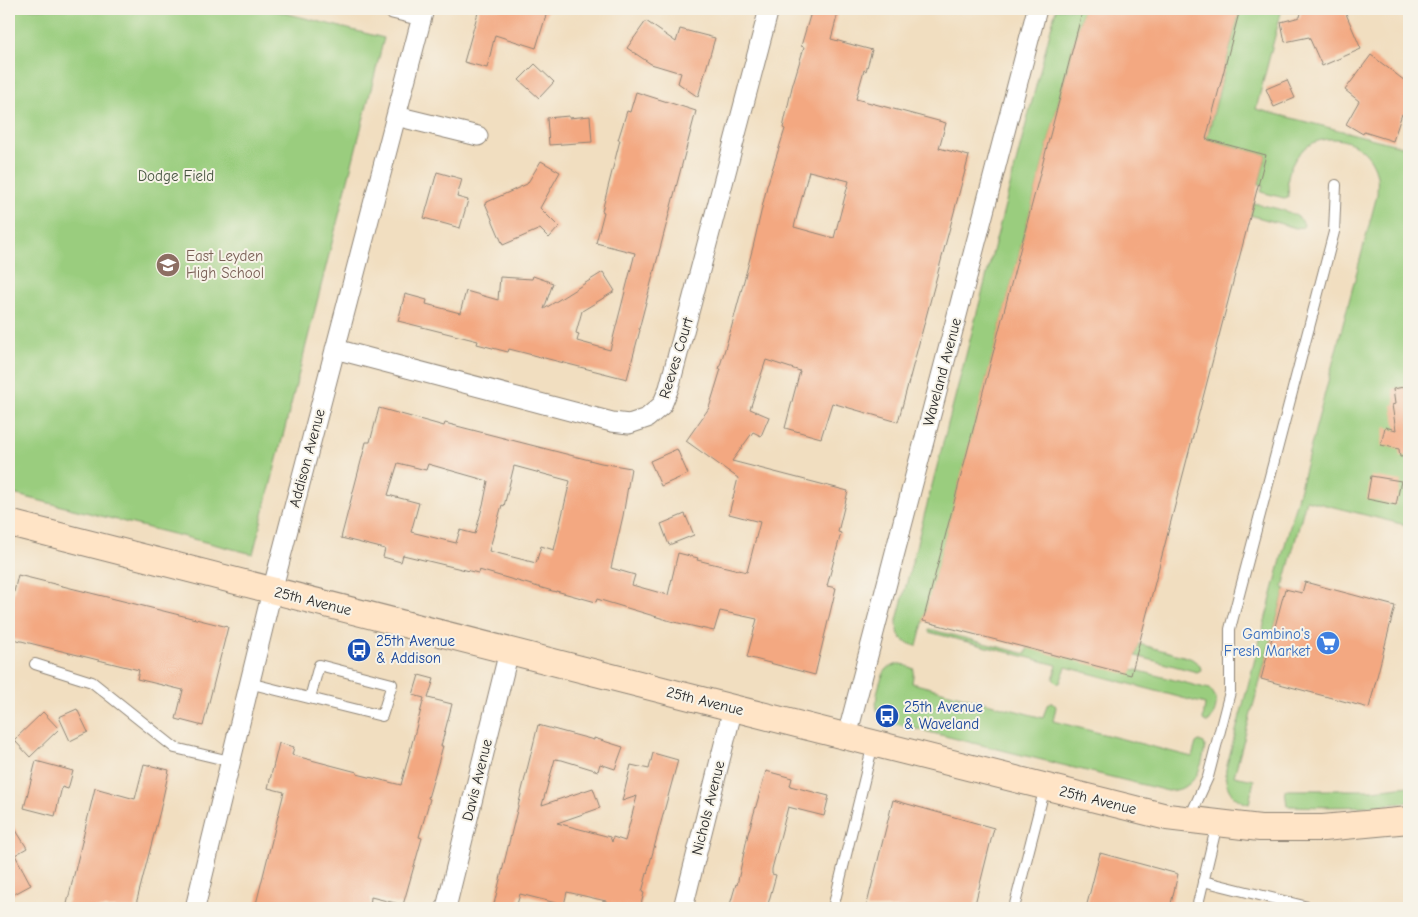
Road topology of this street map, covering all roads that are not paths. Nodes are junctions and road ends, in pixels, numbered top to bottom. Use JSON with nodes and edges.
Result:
{"nodes":[{"id":1,"x":393,"y":9,"type":"edge"},
{"id":2,"x":769,"y":9,"type":"edge"},
{"id":3,"x":1037,"y":9,"type":"edge"},
{"id":4,"x":423,"y":12,"type":"edge"},
{"id":5,"x":396,"y":116,"type":"junction"},
{"id":6,"x":478,"y":136,"type":"dead end"},
{"id":7,"x":1336,"y":185,"type":"dead end"},
{"id":8,"x":335,"y":349,"type":"junction"},
{"id":9,"x":9,"y":523,"type":"edge"},
{"id":10,"x":272,"y":591,"type":"junction"},
{"id":11,"x":508,"y":651,"type":"junction"},
{"id":12,"x":35,"y":664,"type":"dead end"},
{"id":13,"x":249,"y":683,"type":"junction"},
{"id":14,"x":310,"y":698,"type":"junction"},
{"id":15,"x":733,"y":708,"type":"junction"},
{"id":16,"x":848,"y":736,"type":"junction"},
{"id":17,"x":874,"y":743,"type":"junction"},
{"id":18,"x":230,"y":760,"type":"junction"},
{"id":19,"x":1046,"y":786,"type":"junction"},
{"id":20,"x":1189,"y":820,"type":"junction"},
{"id":21,"x":1409,"y":820,"type":"edge"},
{"id":22,"x":1218,"y":823,"type":"junction"},
{"id":23,"x":1203,"y":882,"type":"junction"},
{"id":24,"x":194,"y":908,"type":"edge"},
{"id":25,"x":446,"y":908,"type":"edge"},
{"id":26,"x":683,"y":908,"type":"edge"},
{"id":27,"x":833,"y":908,"type":"edge"},
{"id":28,"x":1014,"y":908,"type":"edge"},
{"id":29,"x":1197,"y":908,"type":"edge"},
{"id":30,"x":1312,"y":908,"type":"edge"}],
"edges":[{"from":1,"to":4,"type":"street"},
{"from":2,"to":8,"type":"street","name":"Reeves Court"},
{"from":3,"to":16,"type":"street","name":"Waveland Avenue"},
{"from":4,"to":5,"type":"street","name":"Addison Avenue"},
{"from":5,"to":6,"type":"street"},
{"from":5,"to":8,"type":"street","name":"Addison Avenue"},
{"from":7,"to":20,"type":"lane"},
{"from":8,"to":10,"type":"street","name":"Addison Avenue"},
{"from":9,"to":10,"type":"street","name":"25th Avenue"},
{"from":10,"to":11,"type":"street","name":"25th Avenue"},
{"from":10,"to":13,"type":"street","name":"Addison Avenue"},
{"from":11,"to":15,"type":"street","name":"25th Avenue"},
{"from":11,"to":25,"type":"street","name":"Davis Avenue"},
{"from":12,"to":18,"type":"lane"},
{"from":13,"to":14,"type":"lane"},
{"from":13,"to":18,"type":"street","name":"Addison Avenue"},
{"from":14,"to":14,"type":"lane"},
{"from":15,"to":16,"type":"street","name":"25th Avenue"},
{"from":15,"to":26,"type":"street","name":"Nichols Avenue"},
{"from":16,"to":17,"type":"street","name":"25th Avenue"},
{"from":17,"to":19,"type":"street","name":"25th Avenue"},
{"from":17,"to":27,"type":"lane"},
{"from":18,"to":24,"type":"street","name":"Addison Avenue"},
{"from":19,"to":20,"type":"street","name":"25th Avenue"},
{"from":19,"to":28,"type":"lane"},
{"from":20,"to":22,"type":"street","name":"25th Avenue"},
{"from":21,"to":22,"type":"street","name":"25th Avenue"},
{"from":22,"to":23,"type":"lane"},
{"from":23,"to":29,"type":"lane"},
{"from":23,"to":30,"type":"lane"}]}
